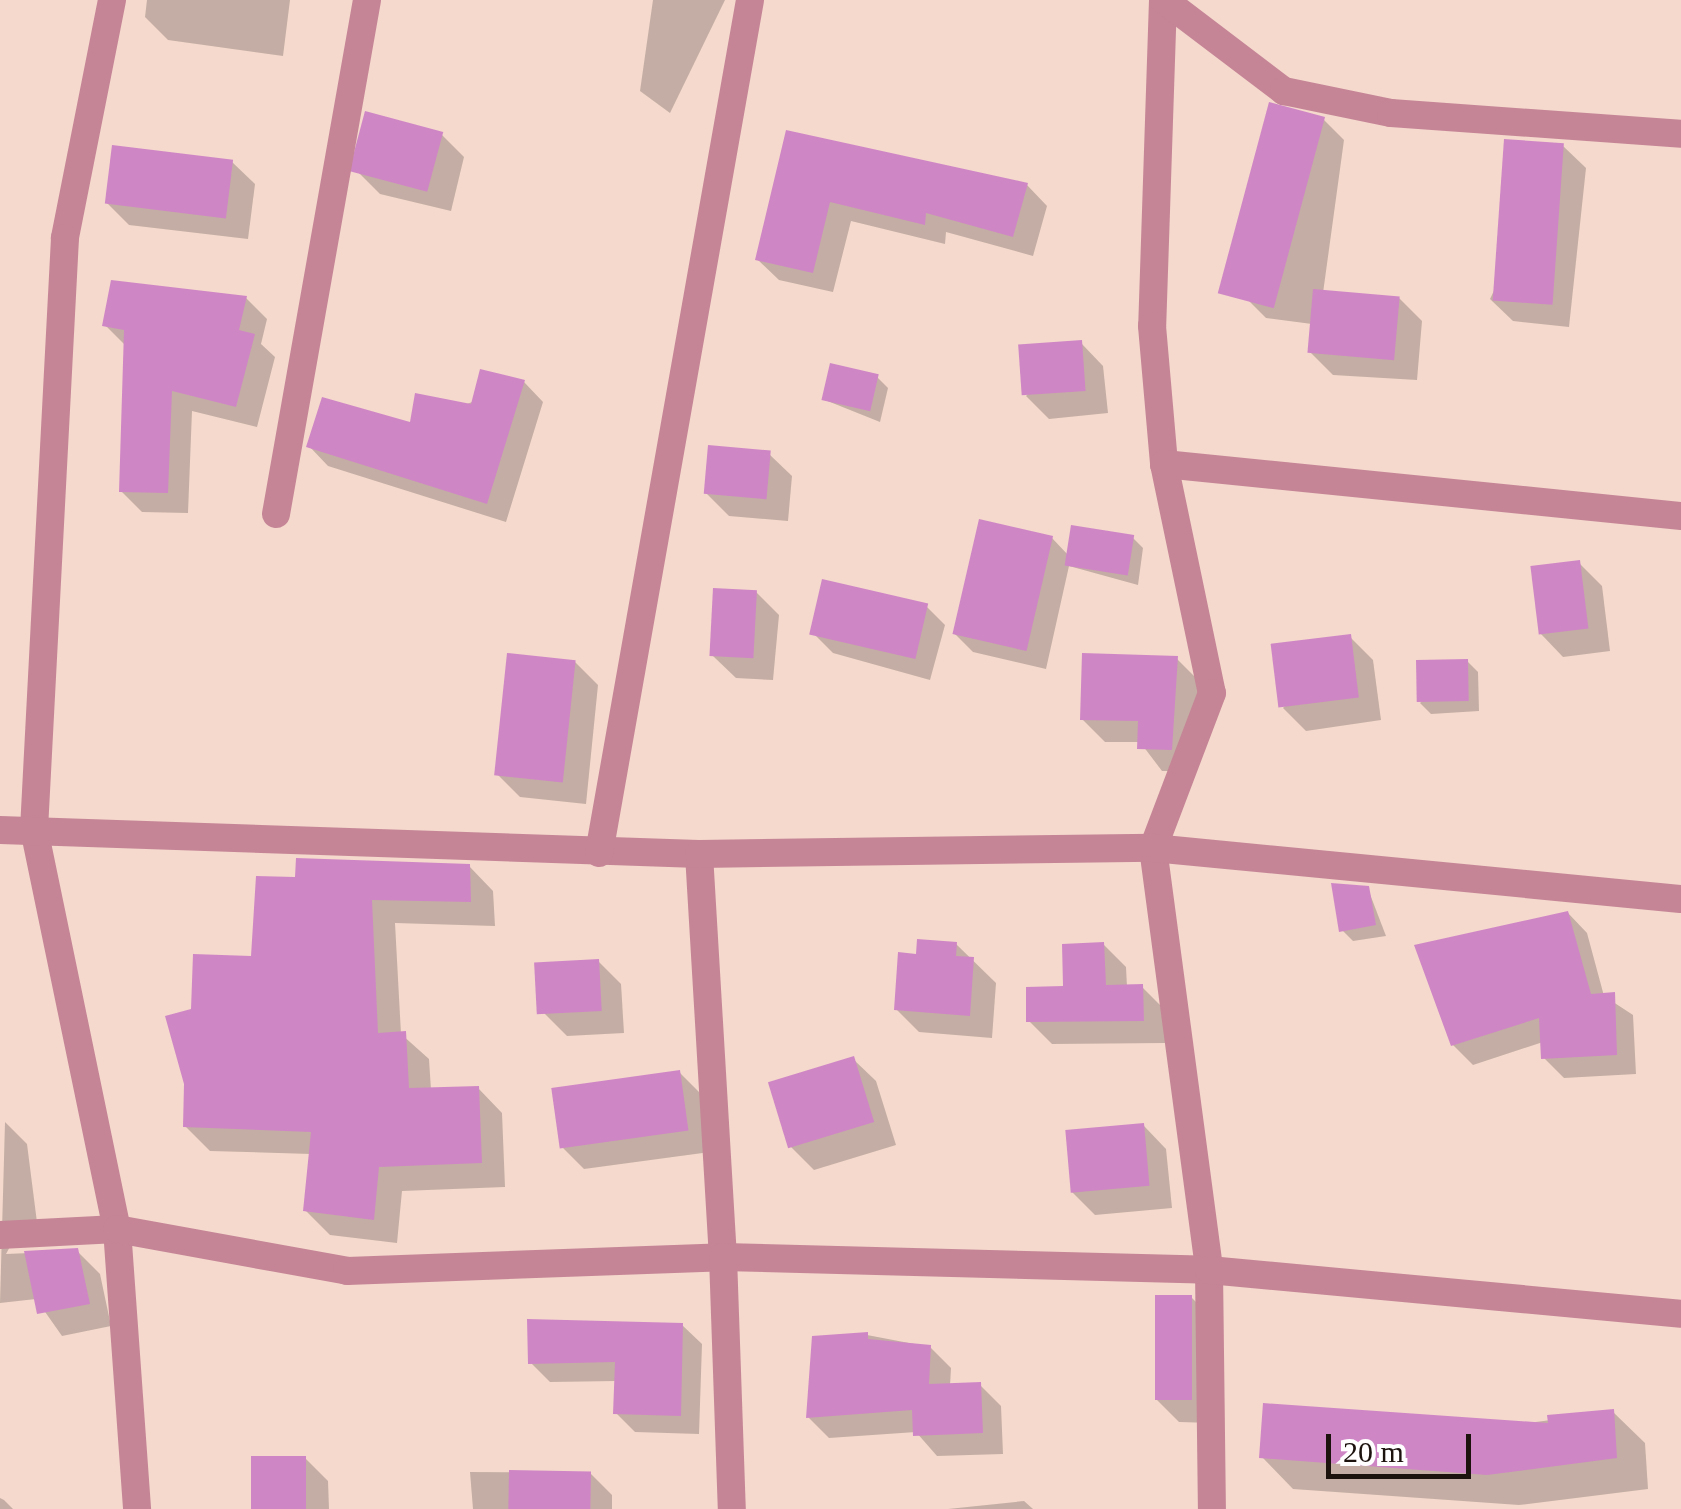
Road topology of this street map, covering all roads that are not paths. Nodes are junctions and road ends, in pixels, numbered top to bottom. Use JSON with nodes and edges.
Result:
{"nodes":[{"id":1,"x":112,"y":0,"type":"edge"},
{"id":2,"x":367,"y":0,"type":"edge"},
{"id":3,"x":750,"y":0,"type":"edge"},
{"id":4,"x":1164,"y":0,"type":"edge"},
{"id":5,"x":1681,"y":134,"type":"edge"},
{"id":6,"x":1164,"y":464,"type":"junction"},
{"id":7,"x":276,"y":514,"type":"dead end"},
{"id":8,"x":1681,"y":516,"type":"edge"},
{"id":9,"x":34,"y":829,"type":"junction"},
{"id":10,"x":0,"y":830,"type":"edge"},
{"id":11,"x":1153,"y":848,"type":"junction"},
{"id":12,"x":599,"y":853,"type":"junction"},
{"id":13,"x":699,"y":854,"type":"junction"},
{"id":14,"x":1681,"y":899,"type":"edge"},
{"id":15,"x":117,"y":1229,"type":"junction"},
{"id":16,"x":0,"y":1235,"type":"edge"},
{"id":17,"x":722,"y":1257,"type":"junction"},
{"id":18,"x":1209,"y":1270,"type":"junction"},
{"id":19,"x":1681,"y":1314,"type":"edge"},
{"id":20,"x":137,"y":1509,"type":"edge"},
{"id":21,"x":732,"y":1509,"type":"edge"},
{"id":22,"x":1212,"y":1509,"type":"edge"}],
"edges":[{"from":1,"to":9,"type":"street"},
{"from":2,"to":7,"type":"street"},
{"from":3,"to":12,"type":"street"},
{"from":4,"to":5,"type":"street"},
{"from":4,"to":6,"type":"street"},
{"from":6,"to":8,"type":"street"},
{"from":6,"to":11,"type":"street"},
{"from":9,"to":10,"type":"street"},
{"from":9,"to":12,"type":"street"},
{"from":9,"to":15,"type":"street"},
{"from":11,"to":13,"type":"street"},
{"from":11,"to":14,"type":"street"},
{"from":11,"to":18,"type":"street"},
{"from":12,"to":13,"type":"street"},
{"from":13,"to":17,"type":"street"},
{"from":15,"to":16,"type":"street"},
{"from":15,"to":17,"type":"street"},
{"from":15,"to":20,"type":"street"},
{"from":17,"to":18,"type":"street"},
{"from":17,"to":21,"type":"street"},
{"from":18,"to":19,"type":"street"},
{"from":18,"to":22,"type":"street"}]}
